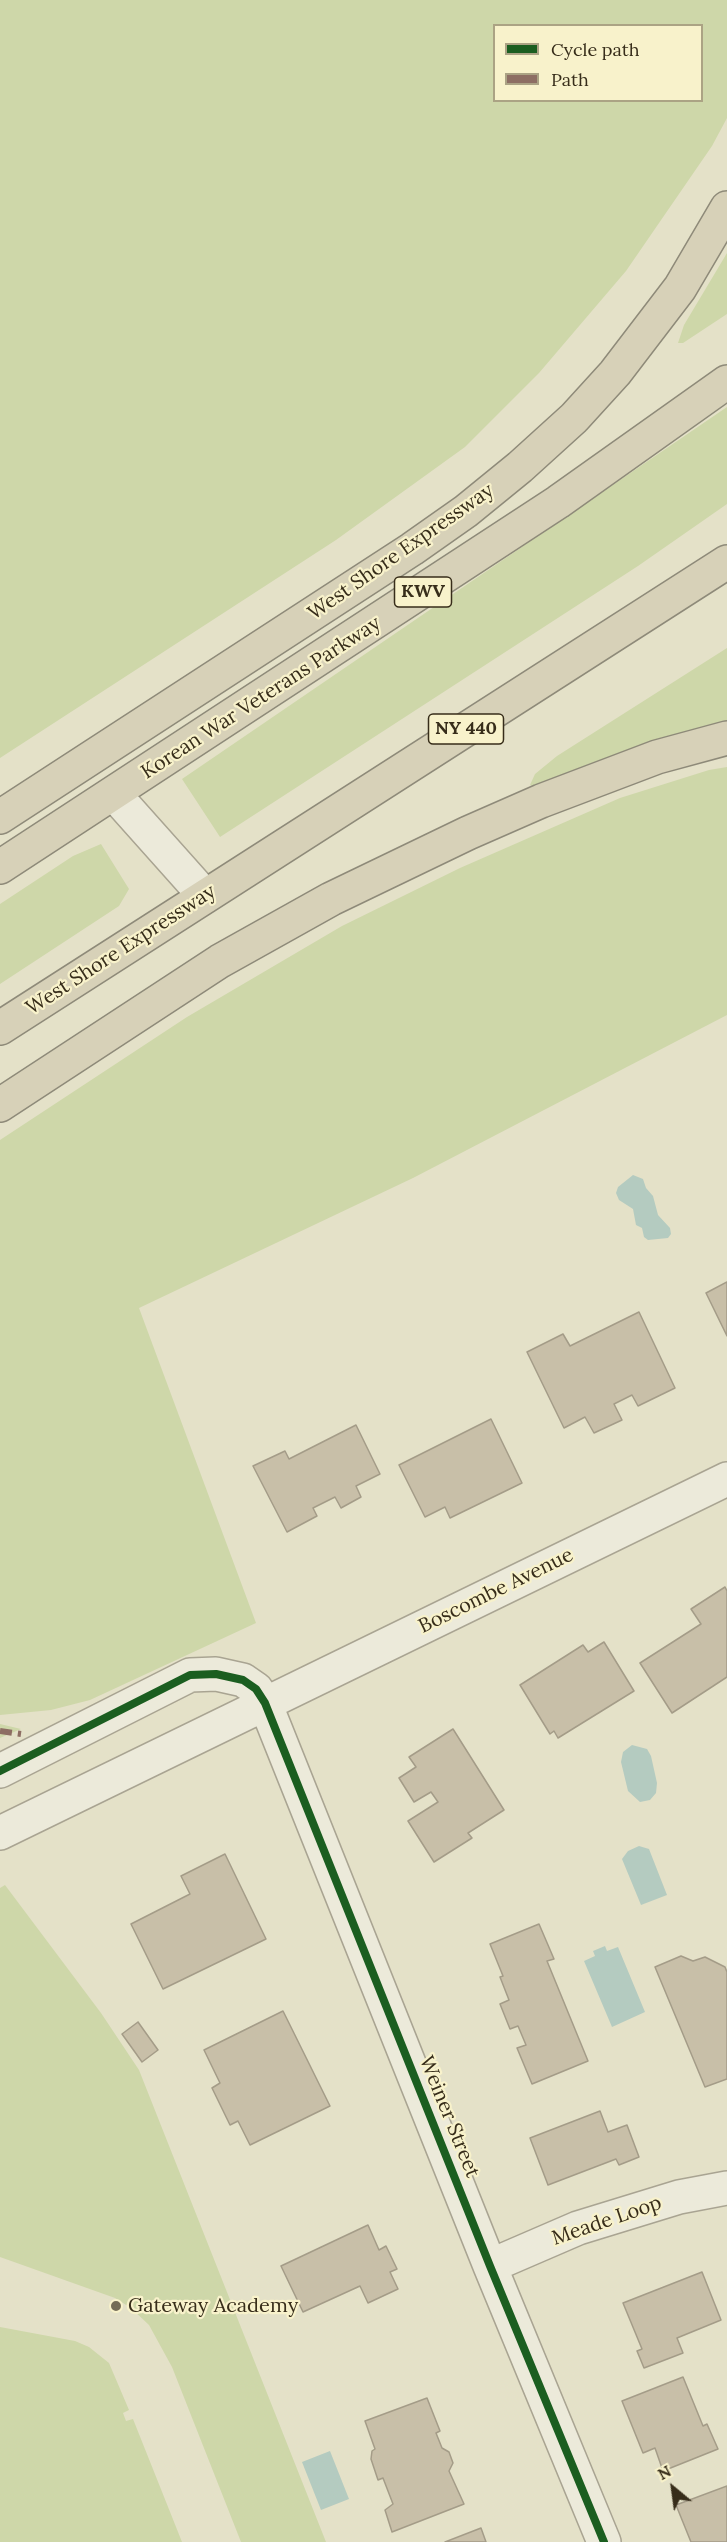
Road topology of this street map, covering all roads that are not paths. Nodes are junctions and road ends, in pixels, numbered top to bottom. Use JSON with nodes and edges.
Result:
{"nodes":[{"id":1,"x":727,"y":208,"type":"edge"},
{"id":2,"x":727,"y":382,"type":"edge"},
{"id":3,"x":727,"y":562,"type":"edge"},
{"id":4,"x":727,"y":738,"type":"edge"},
{"id":5,"x":114,"y":794,"type":"junction"},
{"id":6,"x":0,"y":817,"type":"edge"},
{"id":7,"x":0,"y":867,"type":"edge"},
{"id":8,"x":205,"y":896,"type":"junction"},
{"id":9,"x":0,"y":1028,"type":"edge"},
{"id":10,"x":0,"y":1105,"type":"edge"},
{"id":11,"x":727,"y":1479,"type":"edge"},
{"id":12,"x":265,"y":1703,"type":"junction"},
{"id":13,"x":0,"y":1771,"type":"edge"},
{"id":14,"x":0,"y":1833,"type":"edge"},
{"id":15,"x":727,"y":2188,"type":"edge"},
{"id":16,"x":490,"y":2266,"type":"junction"},
{"id":17,"x":604,"y":2542,"type":"edge"}],
"edges":[{"from":1,"to":6,"type":"highway","name":"West Shore Expressway"},
{"from":2,"to":5,"type":"highway","name":"Korean War Veterans Parkway","number":"KWV"},
{"from":3,"to":8,"type":"highway","name":"West Shore Expressway","number":"NY 440"},
{"from":4,"to":10,"type":"highway"},
{"from":5,"to":7,"type":"highway","name":"Korean War Veterans Parkway","number":"KWV"},
{"from":5,"to":8,"type":"street"},
{"from":8,"to":9,"type":"highway","name":"West Shore Expressway","number":"NY 440"},
{"from":11,"to":12,"type":"street","name":"Boscombe Avenue"},
{"from":12,"to":13,"type":"street"},
{"from":12,"to":14,"type":"street","name":"Boscombe Avenue"},
{"from":12,"to":16,"type":"street","name":"Weiner Street"},
{"from":15,"to":16,"type":"street","name":"Meade Loop"},
{"from":16,"to":17,"type":"street","name":"Weiner Street"}]}
